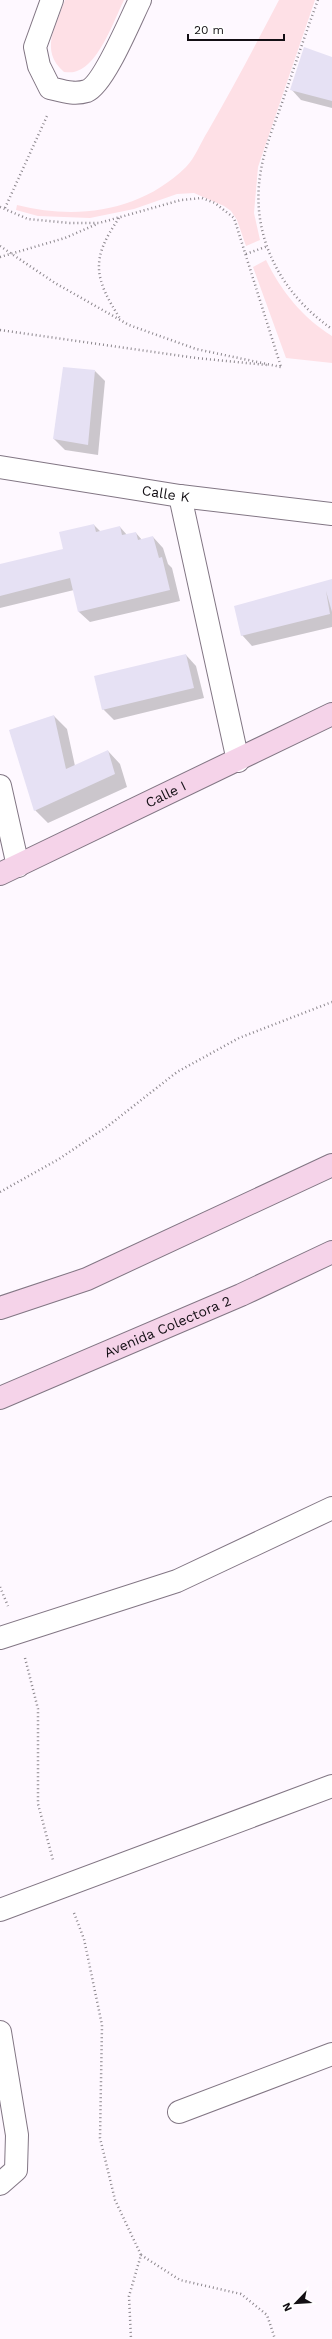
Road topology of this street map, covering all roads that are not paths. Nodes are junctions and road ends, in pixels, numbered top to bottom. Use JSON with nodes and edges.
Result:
{"nodes":[{"id":1,"x":52,"y":0,"type":"edge"},
{"id":2,"x":140,"y":0,"type":"edge"},
{"id":3,"x":0,"y":467,"type":"edge"},
{"id":4,"x":180,"y":496,"type":"junction"},
{"id":5,"x":332,"y":514,"type":"edge"},
{"id":6,"x":332,"y":714,"type":"edge"},
{"id":7,"x":238,"y":761,"type":"junction"},
{"id":8,"x":0,"y":786,"type":"edge"},
{"id":9,"x":9,"y":870,"type":"edge"},
{"id":10,"x":332,"y":1166,"type":"edge"},
{"id":11,"x":332,"y":1252,"type":"edge"},
{"id":12,"x":0,"y":1308,"type":"edge"},
{"id":13,"x":0,"y":1398,"type":"edge"},
{"id":14,"x":332,"y":1508,"type":"edge"},
{"id":15,"x":9,"y":1635,"type":"edge"},
{"id":16,"x":332,"y":1786,"type":"edge"},
{"id":17,"x":0,"y":1910,"type":"edge"},
{"id":18,"x":0,"y":2032,"type":"edge"},
{"id":19,"x":332,"y":2054,"type":"edge"},
{"id":20,"x":179,"y":2112,"type":"dead end"},
{"id":21,"x":0,"y":2184,"type":"edge"}],
"edges":[{"from":1,"to":2,"type":"street"},
{"from":3,"to":4,"type":"street","name":"Calle K"},
{"from":4,"to":5,"type":"street","name":"Calle K"},
{"from":4,"to":7,"type":"street"},
{"from":6,"to":7,"type":"street","name":"Calle I"},
{"from":7,"to":9,"type":"street","name":"Calle I"},
{"from":8,"to":9,"type":"street"},
{"from":10,"to":12,"type":"street"},
{"from":11,"to":13,"type":"street","name":"Avenida Colectora 2"},
{"from":14,"to":15,"type":"street"},
{"from":16,"to":17,"type":"street"},
{"from":18,"to":21,"type":"street"},
{"from":19,"to":20,"type":"street"}]}
